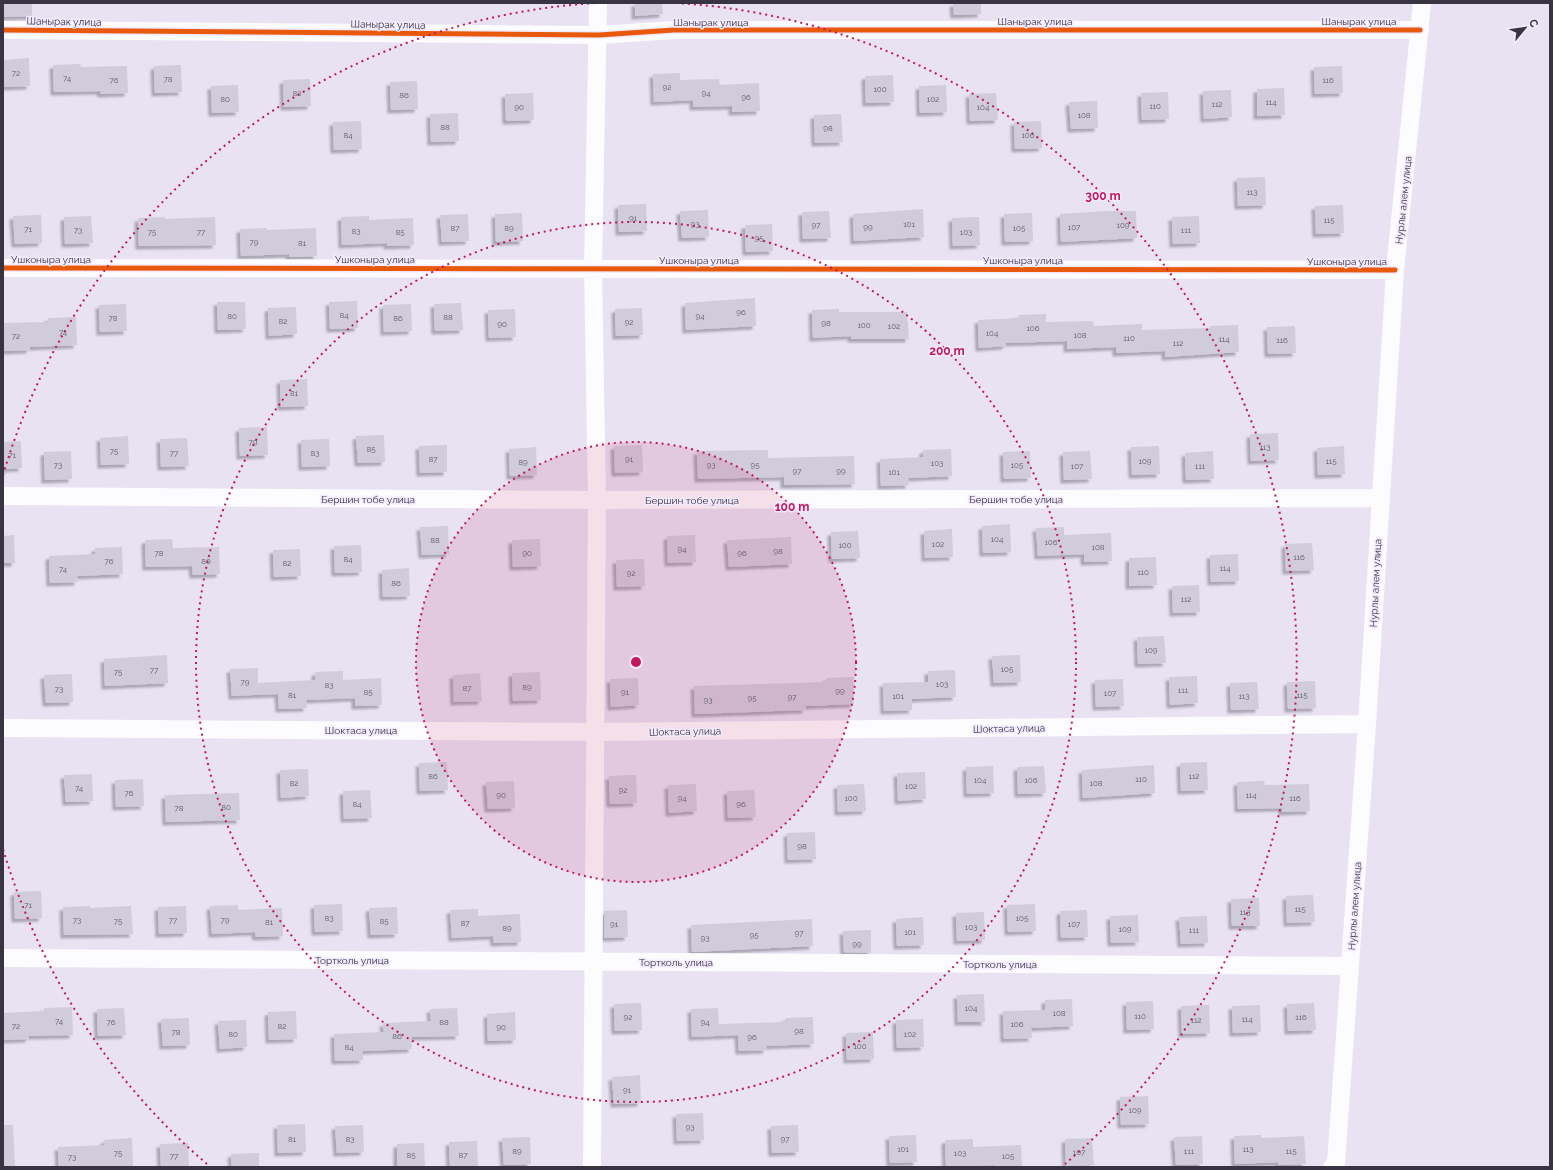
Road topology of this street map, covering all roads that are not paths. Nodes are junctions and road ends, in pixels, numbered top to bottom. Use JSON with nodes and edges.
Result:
{"nodes":[{"id":1,"x":598,"y":3,"type":"edge"},
{"id":2,"x":1422,"y":3,"type":"edge"},
{"id":3,"x":3,"y":30,"type":"edge"},
{"id":4,"x":1420,"y":30,"type":"junction"},
{"id":5,"x":599,"y":36,"type":"junction"},
{"id":6,"x":3,"y":268,"type":"edge"},
{"id":7,"x":594,"y":269,"type":"junction"},
{"id":8,"x":1395,"y":270,"type":"junction"},
{"id":9,"x":3,"y":496,"type":"edge"},
{"id":10,"x":1380,"y":498,"type":"junction"},
{"id":11,"x":597,"y":500,"type":"junction"},
{"id":12,"x":1367,"y":724,"type":"junction"},
{"id":13,"x":3,"y":728,"type":"edge"},
{"id":14,"x":595,"y":732,"type":"junction"},
{"id":15,"x":3,"y":958,"type":"edge"},
{"id":16,"x":593,"y":961,"type":"junction"},
{"id":17,"x":1350,"y":966,"type":"junction"},
{"id":18,"x":1334,"y":1165,"type":"edge"},
{"id":19,"x":592,"y":1167,"type":"edge"}],
"edges":[{"from":1,"to":5,"type":"street"},
{"from":2,"to":4,"type":"street","name":"Нурлы алем улица"},
{"from":3,"to":5,"type":"street","name":"Шанырак улица"},
{"from":4,"to":5,"type":"street","name":"Шанырак улица"},
{"from":4,"to":8,"type":"street","name":"Нурлы алем улица"},
{"from":5,"to":7,"type":"street"},
{"from":6,"to":7,"type":"street","name":"Ушконыра улица"},
{"from":7,"to":8,"type":"street","name":"Ушконыра улица"},
{"from":7,"to":11,"type":"street"},
{"from":8,"to":10,"type":"street","name":"Нурлы алем улица"},
{"from":9,"to":11,"type":"street","name":"Бершин тобе улица"},
{"from":10,"to":11,"type":"street","name":"Бершин тобе улица"},
{"from":10,"to":12,"type":"street","name":"Нурлы алем улица"},
{"from":11,"to":14,"type":"street"},
{"from":12,"to":14,"type":"street","name":"Шоктаса улица"},
{"from":12,"to":17,"type":"street","name":"Нурлы алем улица"},
{"from":13,"to":14,"type":"street","name":"Шоктаса улица"},
{"from":14,"to":16,"type":"street"},
{"from":15,"to":16,"type":"street","name":"Тортколь улица"},
{"from":16,"to":17,"type":"street","name":"Тортколь улица"},
{"from":16,"to":19,"type":"street"},
{"from":17,"to":18,"type":"street","name":"Нурлы алем улица"}]}
